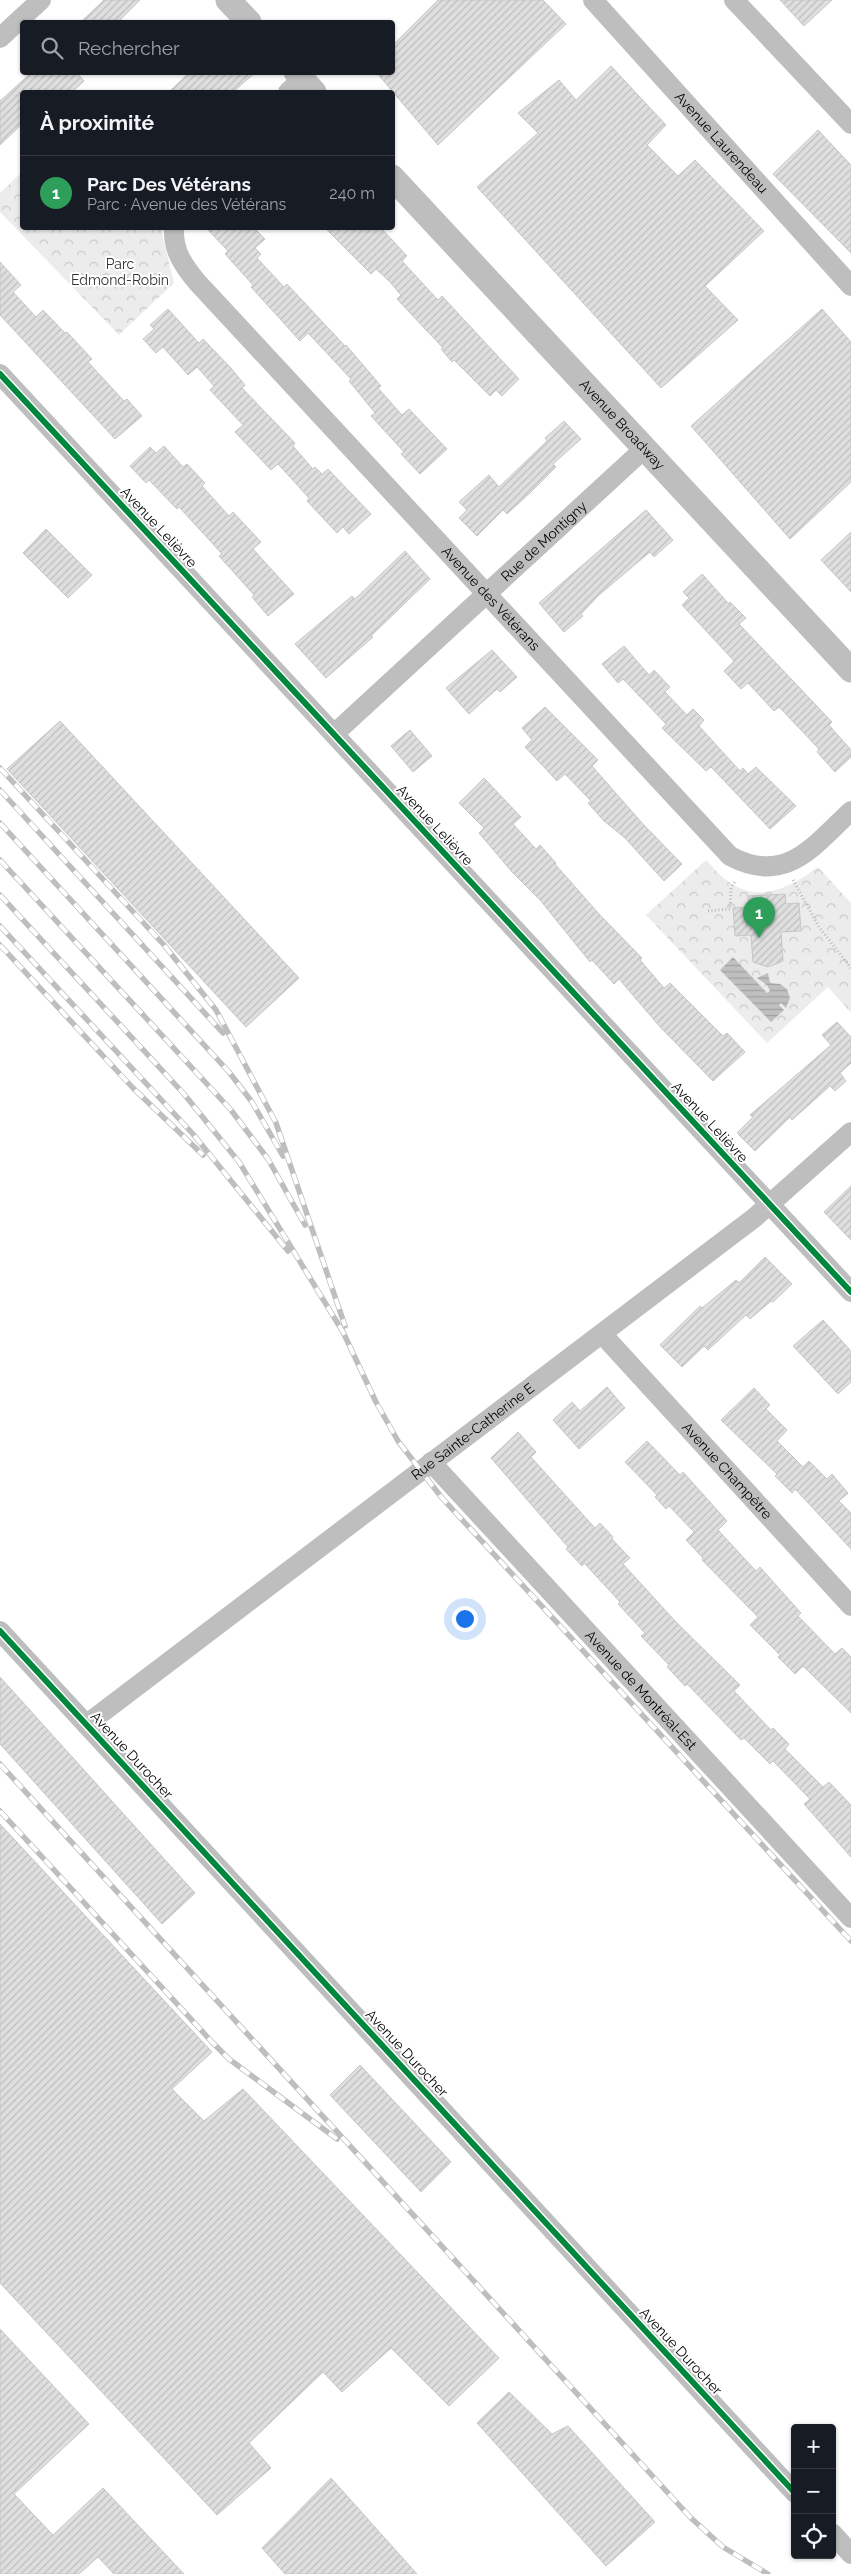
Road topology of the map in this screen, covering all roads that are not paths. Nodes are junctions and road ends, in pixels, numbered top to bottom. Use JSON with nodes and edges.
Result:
{"nodes":[{"id":1,"x":41,"y":0,"type":"edge"},
{"id":2,"x":228,"y":0,"type":"edge"},
{"id":3,"x":592,"y":0,"type":"edge"},
{"id":4,"x":734,"y":0,"type":"edge"},
{"id":5,"x":247,"y":20,"type":"edge"},
{"id":6,"x":0,"y":38,"type":"edge"},
{"id":7,"x":851,"y":124,"type":"edge"},
{"id":8,"x":395,"y":180,"type":"edge"},
{"id":9,"x":174,"y":230,"type":"edge"},
{"id":10,"x":851,"y":286,"type":"edge"},
{"id":11,"x":0,"y":374,"type":"edge"},
{"id":12,"x":644,"y":449,"type":"junction"},
{"id":13,"x":486,"y":595,"type":"junction"},
{"id":14,"x":851,"y":670,"type":"edge"},
{"id":15,"x":334,"y":734,"type":"junction"},
{"id":16,"x":851,"y":811,"type":"edge"},
{"id":17,"x":851,"y":1132,"type":"edge"},
{"id":18,"x":770,"y":1205,"type":"junction"},
{"id":19,"x":851,"y":1292,"type":"edge"},
{"id":20,"x":603,"y":1335,"type":"junction"},
{"id":21,"x":431,"y":1462,"type":"junction"},
{"id":22,"x":851,"y":1606,"type":"edge"},
{"id":23,"x":0,"y":1631,"type":"edge"},
{"id":24,"x":87,"y":1724,"type":"junction"},
{"id":25,"x":851,"y":1918,"type":"edge"},
{"id":26,"x":791,"y":2489,"type":"edge"},
{"id":27,"x":836,"y":2538,"type":"edge"},
{"id":28,"x":851,"y":2554,"type":"edge"}],
"edges":[{"from":1,"to":6,"type":"street"},
{"from":2,"to":5,"type":"street"},
{"from":3,"to":10,"type":"street","name":"Avenue Laurendeau"},
{"from":4,"to":7,"type":"street"},
{"from":8,"to":12,"type":"street","name":"Avenue Broadway"},
{"from":9,"to":13,"type":"street","name":"Avenue des Vétérans"},
{"from":11,"to":15,"type":"street","name":"Avenue Lelièvre"},
{"from":12,"to":13,"type":"street","name":"Rue de Montigny"},
{"from":12,"to":14,"type":"street","name":"Avenue Broadway"},
{"from":13,"to":15,"type":"street","name":"Rue de Montigny"},
{"from":13,"to":16,"type":"street","name":"Avenue des Vétérans"},
{"from":15,"to":18,"type":"street","name":"Avenue Lelièvre"},
{"from":17,"to":18,"type":"street","name":"Rue Sainte-Catherine E"},
{"from":18,"to":19,"type":"street","name":"Avenue Lelièvre"},
{"from":18,"to":20,"type":"street","name":"Rue Sainte-Catherine E"},
{"from":20,"to":21,"type":"street","name":"Rue Sainte-Catherine E"},
{"from":20,"to":22,"type":"street","name":"Avenue Champêtre"},
{"from":21,"to":24,"type":"street","name":"Rue Sainte-Catherine E"},
{"from":21,"to":25,"type":"street","name":"Avenue de Montréal-Est"},
{"from":23,"to":24,"type":"street","name":"Avenue Durocher"},
{"from":24,"to":26,"type":"street","name":"Avenue Durocher"},
{"from":27,"to":28,"type":"street"}]}
